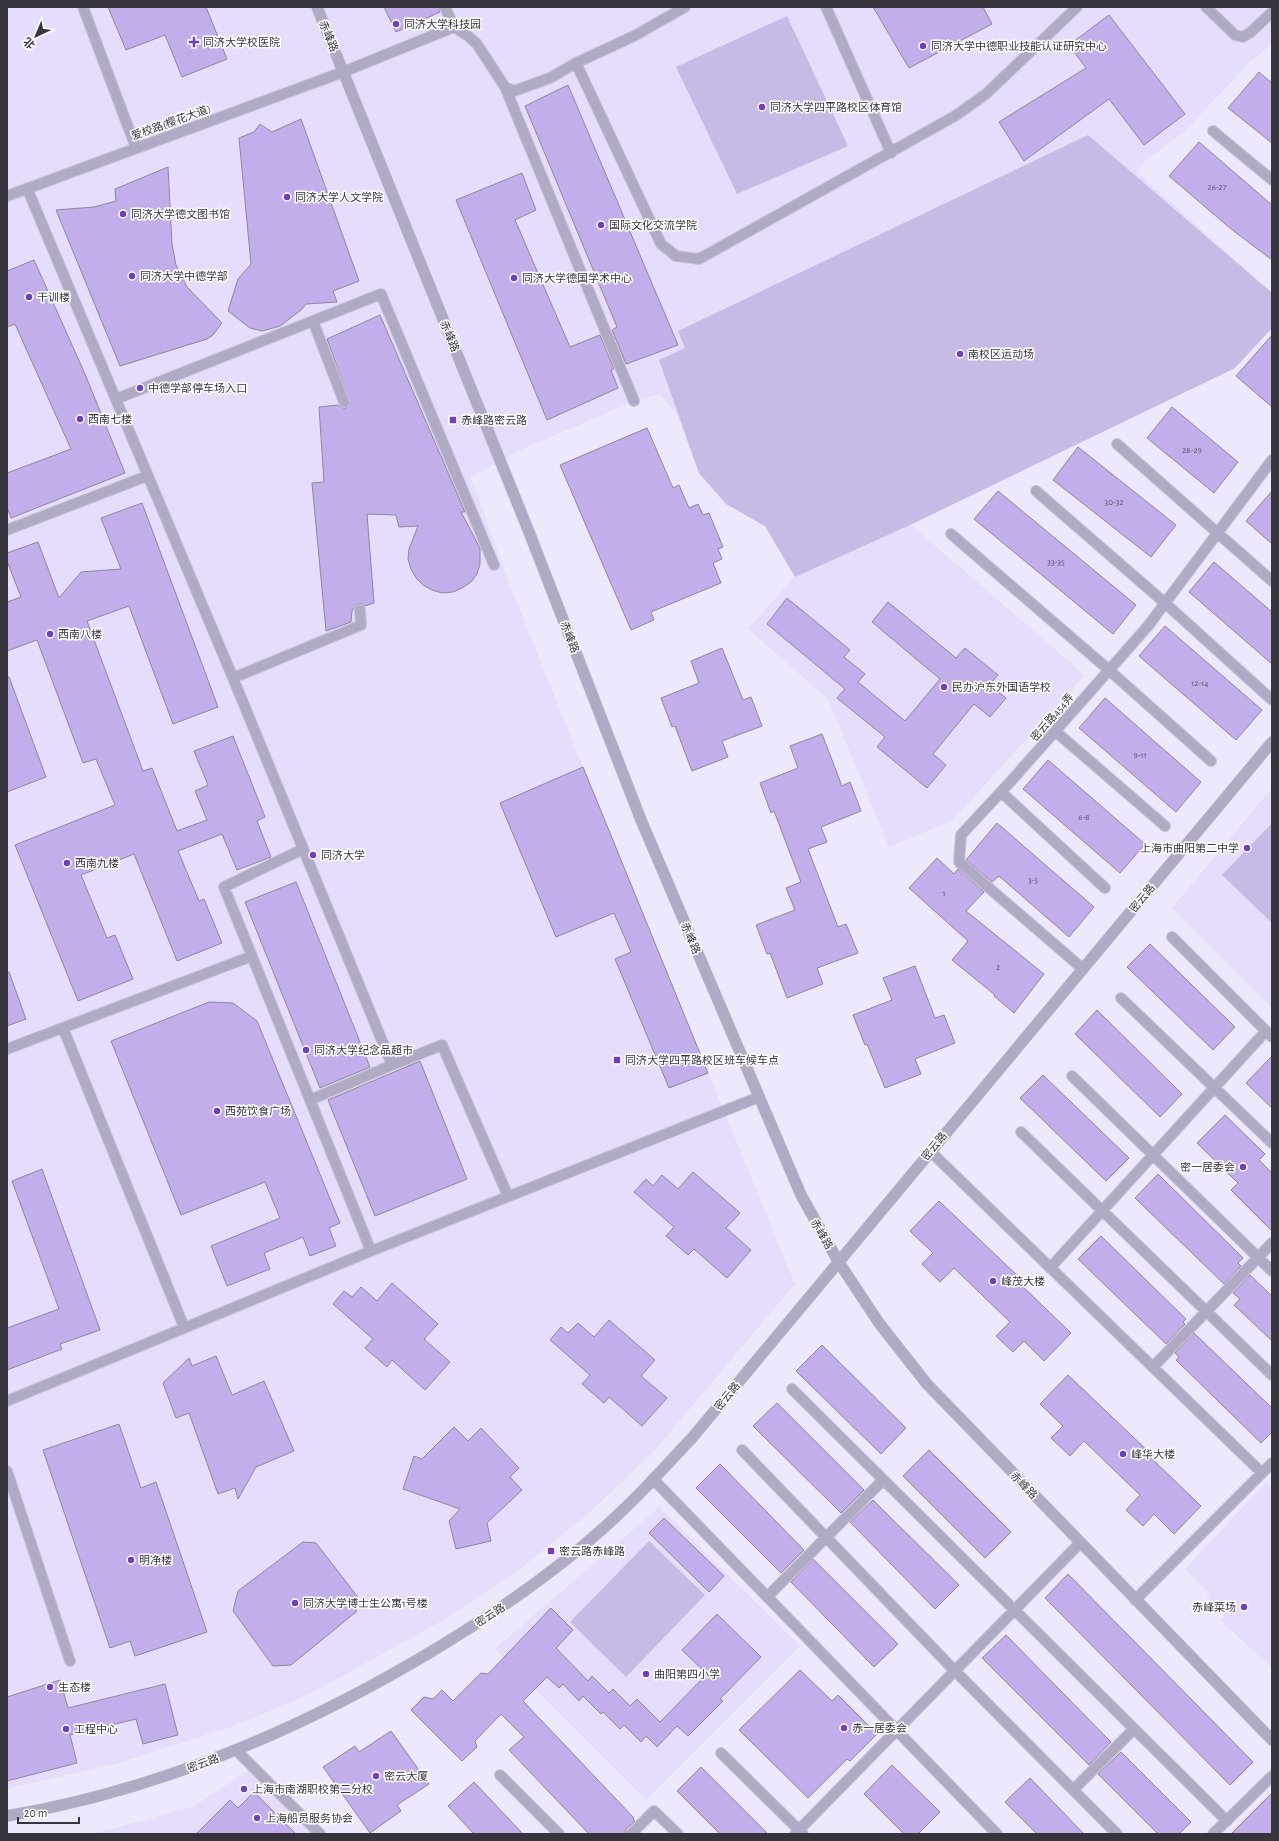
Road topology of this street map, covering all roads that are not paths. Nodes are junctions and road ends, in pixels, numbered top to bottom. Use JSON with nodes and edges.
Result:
{"nodes":[{"id":1,"x":83,"y":7,"type":"edge"},
{"id":2,"x":317,"y":7,"type":"edge"},
{"id":3,"x":445,"y":7,"type":"edge"},
{"id":4,"x":685,"y":7,"type":"edge"},
{"id":5,"x":826,"y":7,"type":"edge"},
{"id":6,"x":1077,"y":7,"type":"edge"},
{"id":7,"x":1206,"y":7,"type":"edge"},
{"id":8,"x":1272,"y":12,"type":"edge"},
{"id":9,"x":454,"y":27,"type":"junction"},
{"id":10,"x":576,"y":63,"type":"junction"},
{"id":11,"x":343,"y":72,"type":"junction"},
{"id":12,"x":505,"y":88,"type":"junction"},
{"id":13,"x":1213,"y":131,"type":"dead end"},
{"id":14,"x":136,"y":148,"type":"junction"},
{"id":15,"x":892,"y":153,"type":"junction"},
{"id":16,"x":1272,"y":180,"type":"edge"},
{"id":17,"x":27,"y":188,"type":"junction"},
{"id":18,"x":7,"y":196,"type":"edge"},
{"id":19,"x":313,"y":321,"type":"junction"},
{"id":20,"x":116,"y":399,"type":"junction"},
{"id":21,"x":634,"y":401,"type":"dead end"},
{"id":22,"x":344,"y":402,"type":"dead end"},
{"id":23,"x":1117,"y":444,"type":"dead end"},
{"id":24,"x":1272,"y":460,"type":"edge"},
{"id":25,"x":148,"y":476,"type":"junction"},
{"id":26,"x":1036,"y":491,"type":"dead end"},
{"id":27,"x":7,"y":530,"type":"edge"},
{"id":28,"x":1217,"y":533,"type":"junction"},
{"id":29,"x":950,"y":534,"type":"dead end"},
{"id":30,"x":494,"y":565,"type":"dead end"},
{"id":31,"x":1272,"y":581,"type":"edge"},
{"id":32,"x":1165,"y":603,"type":"junction"},
{"id":33,"x":360,"y":610,"type":"dead end"},
{"id":34,"x":1109,"y":670,"type":"junction"},
{"id":35,"x":233,"y":678,"type":"junction"},
{"id":36,"x":1271,"y":699,"type":"edge"},
{"id":37,"x":1055,"y":731,"type":"junction"},
{"id":38,"x":1272,"y":742,"type":"edge"},
{"id":39,"x":1211,"y":761,"type":"dead end"},
{"id":40,"x":1001,"y":792,"type":"junction"},
{"id":41,"x":1165,"y":826,"type":"dead end"},
{"id":42,"x":303,"y":850,"type":"junction"},
{"id":43,"x":1105,"y":888,"type":"dead end"},
{"id":44,"x":1172,"y":937,"type":"dead end"},
{"id":45,"x":252,"y":956,"type":"junction"},
{"id":46,"x":1082,"y":968,"type":"junction"},
{"id":47,"x":1122,"y":998,"type":"dead end"},
{"id":48,"x":63,"y":1028,"type":"junction"},
{"id":49,"x":1269,"y":1034,"type":"edge"},
{"id":50,"x":7,"y":1048,"type":"edge"},
{"id":51,"x":392,"y":1065,"type":"junction"},
{"id":52,"x":1072,"y":1076,"type":"dead end"},
{"id":53,"x":1215,"y":1088,"type":"junction"},
{"id":54,"x":759,"y":1097,"type":"junction"},
{"id":55,"x":310,"y":1100,"type":"junction"},
{"id":56,"x":1021,"y":1132,"type":"dead end"},
{"id":57,"x":1272,"y":1143,"type":"edge"},
{"id":58,"x":930,"y":1151,"type":"junction"},
{"id":59,"x":1153,"y":1155,"type":"junction"},
{"id":60,"x":508,"y":1196,"type":"junction"},
{"id":61,"x":1102,"y":1211,"type":"junction"},
{"id":62,"x":1272,"y":1243,"type":"edge"},
{"id":63,"x":371,"y":1250,"type":"junction"},
{"id":64,"x":1259,"y":1257,"type":"junction"},
{"id":65,"x":838,"y":1261,"type":"junction"},
{"id":66,"x":1050,"y":1268,"type":"junction"},
{"id":67,"x":1272,"y":1271,"type":"edge"},
{"id":68,"x":1206,"y":1312,"type":"junction"},
{"id":69,"x":184,"y":1327,"type":"junction"},
{"id":70,"x":1153,"y":1367,"type":"junction"},
{"id":71,"x":1272,"y":1375,"type":"edge"},
{"id":72,"x":792,"y":1389,"type":"dead end"},
{"id":73,"x":7,"y":1401,"type":"edge"},
{"id":74,"x":742,"y":1450,"type":"dead end"},
{"id":75,"x":1272,"y":1463,"type":"edge"},
{"id":76,"x":7,"y":1471,"type":"edge"},
{"id":77,"x":1262,"y":1473,"type":"junction"},
{"id":78,"x":653,"y":1479,"type":"junction"},
{"id":79,"x":883,"y":1480,"type":"junction"},
{"id":80,"x":826,"y":1538,"type":"junction"},
{"id":81,"x":1080,"y":1542,"type":"junction"},
{"id":82,"x":767,"y":1597,"type":"junction"},
{"id":83,"x":1135,"y":1600,"type":"junction"},
{"id":84,"x":1012,"y":1610,"type":"junction"},
{"id":85,"x":70,"y":1661,"type":"dead end"},
{"id":86,"x":954,"y":1670,"type":"junction"},
{"id":87,"x":1134,"y":1729,"type":"junction"},
{"id":88,"x":896,"y":1730,"type":"junction"},
{"id":89,"x":1272,"y":1740,"type":"edge"},
{"id":90,"x":237,"y":1751,"type":"junction"},
{"id":91,"x":721,"y":1752,"type":"dead end"},
{"id":92,"x":500,"y":1775,"type":"dead end"},
{"id":93,"x":1272,"y":1776,"type":"edge"},
{"id":94,"x":1073,"y":1790,"type":"junction"},
{"id":95,"x":7,"y":1816,"type":"edge"},
{"id":96,"x":1227,"y":1821,"type":"junction"},
{"id":97,"x":799,"y":1833,"type":"edge"},
{"id":98,"x":320,"y":1834,"type":"edge"},
{"id":99,"x":558,"y":1834,"type":"edge"},
{"id":100,"x":631,"y":1834,"type":"edge"},
{"id":101,"x":678,"y":1834,"type":"edge"},
{"id":102,"x":997,"y":1834,"type":"edge"},
{"id":103,"x":1117,"y":1834,"type":"edge"},
{"id":104,"x":1213,"y":1834,"type":"edge"}],
"edges":[{"from":1,"to":14,"type":"lane"},
{"from":2,"to":11,"type":"street","name":"赤峰路"},
{"from":3,"to":9,"type":"lane"},
{"from":4,"to":10,"type":"lane"},
{"from":5,"to":15,"type":"lane"},
{"from":6,"to":15,"type":"lane"},
{"from":7,"to":8,"type":"lane"},
{"from":9,"to":11,"type":"lane","name":"爱校路(樱花大道)"},
{"from":9,"to":12,"type":"lane"},
{"from":10,"to":12,"type":"lane"},
{"from":10,"to":15,"type":"lane"},
{"from":11,"to":14,"type":"lane","name":"爱校路(樱花大道)"},
{"from":11,"to":54,"type":"street","name":"赤峰路"},
{"from":12,"to":21,"type":"lane"},
{"from":13,"to":16,"type":"lane"},
{"from":14,"to":17,"type":"lane","name":"爱校路(樱花大道)"},
{"from":17,"to":18,"type":"lane","name":"爱校路(樱花大道)"},
{"from":17,"to":20,"type":"lane"},
{"from":19,"to":20,"type":"lane"},
{"from":19,"to":22,"type":"lane"},
{"from":19,"to":30,"type":"lane"},
{"from":20,"to":25,"type":"lane"},
{"from":23,"to":28,"type":"lane"},
{"from":24,"to":28,"type":"lane","name":"密云路454弄"},
{"from":25,"to":27,"type":"lane"},
{"from":25,"to":35,"type":"lane"},
{"from":26,"to":32,"type":"lane"},
{"from":28,"to":31,"type":"lane"},
{"from":28,"to":32,"type":"lane","name":"密云路454弄"},
{"from":29,"to":34,"type":"lane"},
{"from":32,"to":34,"type":"lane","name":"密云路454弄"},
{"from":32,"to":36,"type":"lane"},
{"from":33,"to":35,"type":"lane"},
{"from":34,"to":37,"type":"lane","name":"密云路454弄"},
{"from":34,"to":39,"type":"lane"},
{"from":35,"to":42,"type":"lane"},
{"from":37,"to":40,"type":"lane","name":"密云路454弄"},
{"from":37,"to":41,"type":"lane"},
{"from":38,"to":46,"type":"street","name":"密云路"},
{"from":40,"to":43,"type":"lane"},
{"from":40,"to":46,"type":"lane","name":"密云路454弄"},
{"from":42,"to":45,"type":"lane"},
{"from":42,"to":51,"type":"lane"},
{"from":44,"to":49,"type":"lane"},
{"from":45,"to":48,"type":"lane"},
{"from":45,"to":55,"type":"lane"},
{"from":46,"to":58,"type":"street","name":"密云路"},
{"from":47,"to":53,"type":"lane"},
{"from":48,"to":50,"type":"lane"},
{"from":48,"to":69,"type":"lane"},
{"from":49,"to":53,"type":"lane"},
{"from":51,"to":55,"type":"lane"},
{"from":51,"to":60,"type":"lane"},
{"from":52,"to":59,"type":"lane"},
{"from":53,"to":57,"type":"lane"},
{"from":53,"to":59,"type":"lane"},
{"from":54,"to":60,"type":"lane"},
{"from":54,"to":65,"type":"street","name":"赤峰路"},
{"from":55,"to":63,"type":"lane"},
{"from":56,"to":61,"type":"lane"},
{"from":58,"to":65,"type":"street","name":"密云路"},
{"from":58,"to":66,"type":"lane"},
{"from":59,"to":61,"type":"lane"},
{"from":59,"to":64,"type":"lane"},
{"from":60,"to":63,"type":"lane"},
{"from":61,"to":66,"type":"lane"},
{"from":61,"to":68,"type":"lane"},
{"from":62,"to":64,"type":"lane"},
{"from":63,"to":69,"type":"lane"},
{"from":64,"to":67,"type":"lane"},
{"from":64,"to":68,"type":"lane"},
{"from":65,"to":78,"type":"street","name":"密云路"},
{"from":65,"to":81,"type":"street","name":"赤峰路"},
{"from":66,"to":70,"type":"lane"},
{"from":68,"to":70,"type":"lane"},
{"from":68,"to":71,"type":"lane"},
{"from":69,"to":73,"type":"lane"},
{"from":70,"to":77,"type":"lane"},
{"from":72,"to":79,"type":"lane"},
{"from":74,"to":80,"type":"lane"},
{"from":75,"to":77,"type":"lane"},
{"from":76,"to":85,"type":"lane"},
{"from":77,"to":83,"type":"lane"},
{"from":78,"to":82,"type":"lane"},
{"from":78,"to":90,"type":"street","name":"密云路"},
{"from":79,"to":80,"type":"lane"},
{"from":79,"to":84,"type":"lane"},
{"from":80,"to":82,"type":"lane"},
{"from":80,"to":86,"type":"lane"},
{"from":81,"to":83,"type":"street","name":"赤峰路"},
{"from":81,"to":84,"type":"lane"},
{"from":82,"to":88,"type":"lane"},
{"from":83,"to":89,"type":"street","name":"赤峰路"},
{"from":84,"to":86,"type":"lane"},
{"from":84,"to":87,"type":"lane"},
{"from":86,"to":88,"type":"lane"},
{"from":86,"to":94,"type":"lane"},
{"from":87,"to":94,"type":"lane"},
{"from":87,"to":96,"type":"lane"},
{"from":88,"to":97,"type":"lane"},
{"from":88,"to":102,"type":"lane"},
{"from":90,"to":95,"type":"street","name":"密云路"},
{"from":90,"to":98,"type":"lane"},
{"from":91,"to":97,"type":"lane"},
{"from":92,"to":99,"type":"lane"},
{"from":93,"to":96,"type":"lane"},
{"from":94,"to":103,"type":"lane"},
{"from":96,"to":104,"type":"lane"},
{"from":100,"to":101,"type":"lane"}]}
